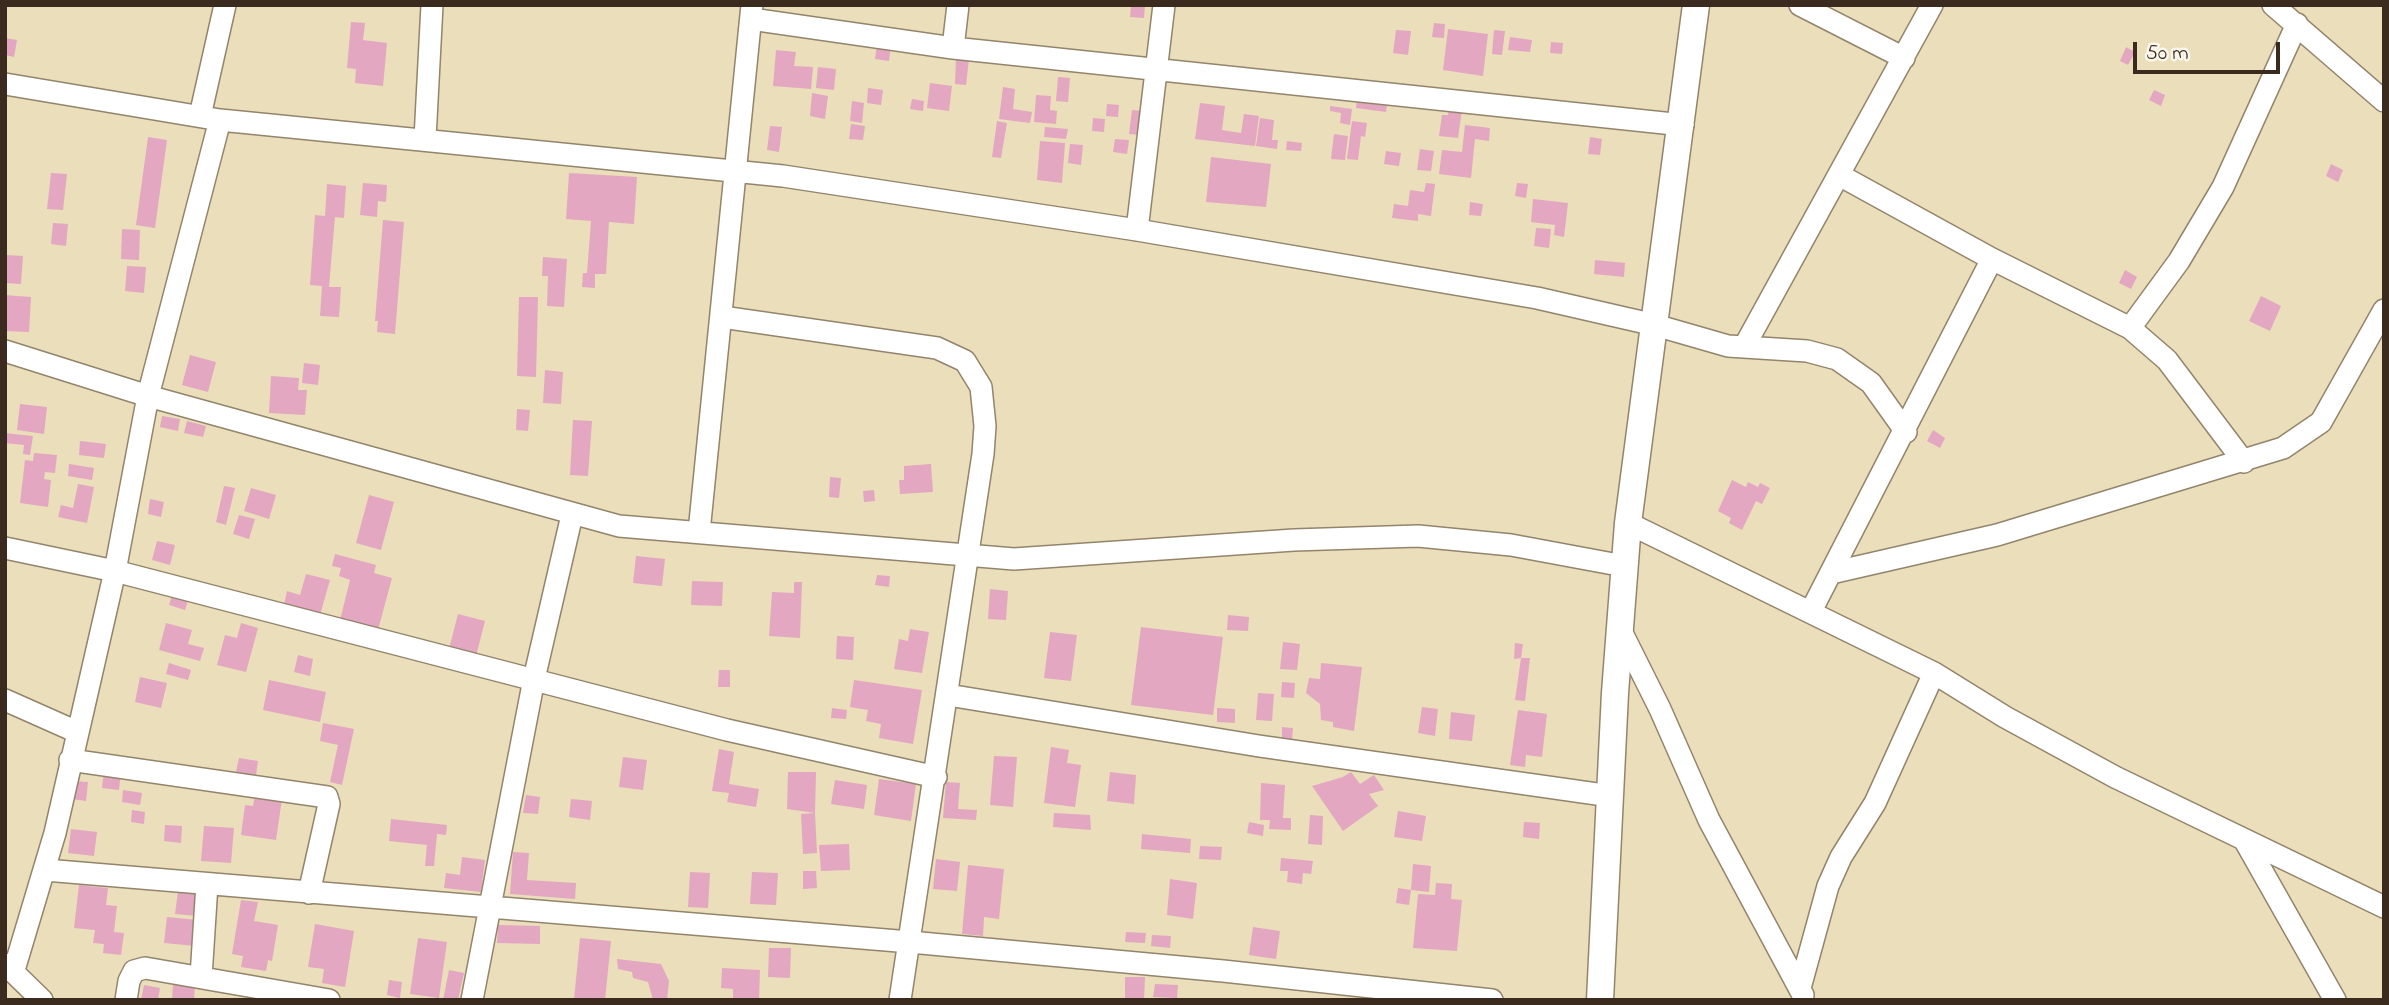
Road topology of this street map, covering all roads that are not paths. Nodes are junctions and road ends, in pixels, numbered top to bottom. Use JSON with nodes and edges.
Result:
{"nodes":[{"id":1,"x":225,"y":5,"type":"edge"},
{"id":2,"x":432,"y":5,"type":"edge"},
{"id":3,"x":958,"y":5,"type":"edge"},
{"id":4,"x":1164,"y":5,"type":"edge"},
{"id":5,"x":1696,"y":5,"type":"edge"},
{"id":6,"x":1800,"y":5,"type":"edge"},
{"id":7,"x":1932,"y":5,"type":"edge"},
{"id":8,"x":2273,"y":5,"type":"edge"},
{"id":9,"x":752,"y":12,"type":"edge"},
{"id":10,"x":2297,"y":24,"type":"junction"},
{"id":11,"x":953,"y":48,"type":"junction"},
{"id":12,"x":1904,"y":58,"type":"junction"},
{"id":13,"x":1154,"y":68,"type":"junction"},
{"id":14,"x":5,"y":83,"type":"edge"},
{"id":15,"x":2384,"y":101,"type":"edge"},
{"id":16,"x":210,"y":118,"type":"junction"},
{"id":17,"x":1683,"y":125,"type":"junction"},
{"id":18,"x":425,"y":139,"type":"junction"},
{"id":19,"x":734,"y":170,"type":"junction"},
{"id":20,"x":1840,"y":176,"type":"junction"},
{"id":21,"x":1137,"y":230,"type":"junction"},
{"id":22,"x":1992,"y":260,"type":"junction"},
{"id":23,"x":2384,"y":310,"type":"edge"},
{"id":24,"x":722,"y":317,"type":"junction"},
{"id":25,"x":1655,"y":325,"type":"junction"},
{"id":26,"x":2130,"y":328,"type":"junction"},
{"id":27,"x":1744,"y":347,"type":"junction"},
{"id":28,"x":5,"y":351,"type":"edge"},
{"id":29,"x":148,"y":396,"type":"junction"},
{"id":30,"x":1906,"y":432,"type":"junction"},
{"id":31,"x":2244,"y":462,"type":"junction"},
{"id":32,"x":572,"y":515,"type":"junction"},
{"id":33,"x":1628,"y":523,"type":"junction"},
{"id":34,"x":699,"y":532,"type":"junction"},
{"id":35,"x":5,"y":548,"type":"edge"},
{"id":36,"x":969,"y":556,"type":"junction"},
{"id":37,"x":1625,"y":566,"type":"junction"},
{"id":38,"x":115,"y":570,"type":"junction"},
{"id":39,"x":1831,"y":573,"type":"junction"},
{"id":40,"x":1811,"y":611,"type":"junction"},
{"id":41,"x":1621,"y":631,"type":"junction"},
{"id":42,"x":1934,"y":673,"type":"junction"},
{"id":43,"x":534,"y":679,"type":"junction"},
{"id":44,"x":948,"y":695,"type":"junction"},
{"id":45,"x":5,"y":700,"type":"edge"},
{"id":46,"x":76,"y":732,"type":"junction"},
{"id":47,"x":70,"y":760,"type":"junction"},
{"id":48,"x":936,"y":777,"type":"junction"},
{"id":49,"x":1611,"y":796,"type":"junction"},
{"id":50,"x":2245,"y":841,"type":"junction"},
{"id":51,"x":45,"y":870,"type":"junction"},
{"id":52,"x":207,"y":884,"type":"junction"},
{"id":53,"x":309,"y":893,"type":"junction"},
{"id":54,"x":2384,"y":907,"type":"edge"},
{"id":55,"x":490,"y":909,"type":"junction"},
{"id":56,"x":910,"y":942,"type":"junction"},
{"id":57,"x":9,"y":967,"type":"edge"},
{"id":58,"x":201,"y":977,"type":"junction"},
{"id":59,"x":1802,"y":994,"type":"edge"},
{"id":60,"x":2328,"y":997,"type":"edge"},
{"id":61,"x":42,"y":1000,"type":"edge"},
{"id":62,"x":126,"y":1000,"type":"edge"},
{"id":63,"x":329,"y":1000,"type":"edge"},
{"id":64,"x":472,"y":1000,"type":"edge"},
{"id":65,"x":900,"y":1000,"type":"edge"},
{"id":66,"x":1492,"y":1000,"type":"edge"},
{"id":67,"x":1600,"y":1000,"type":"edge"}],
"edges":[{"from":1,"to":16,"type":"street"},
{"from":2,"to":18,"type":"street"},
{"from":3,"to":11,"type":"street"},
{"from":4,"to":13,"type":"street"},
{"from":5,"to":17,"type":"street"},
{"from":6,"to":12,"type":"street"},
{"from":7,"to":12,"type":"street"},
{"from":8,"to":10,"type":"street"},
{"from":9,"to":11,"type":"street"},
{"from":9,"to":19,"type":"street"},
{"from":10,"to":15,"type":"street"},
{"from":10,"to":26,"type":"street"},
{"from":11,"to":13,"type":"street"},
{"from":12,"to":20,"type":"street"},
{"from":13,"to":17,"type":"street"},
{"from":13,"to":21,"type":"street"},
{"from":14,"to":16,"type":"street"},
{"from":16,"to":18,"type":"street"},
{"from":16,"to":29,"type":"street"},
{"from":17,"to":25,"type":"street"},
{"from":18,"to":19,"type":"street"},
{"from":19,"to":21,"type":"street"},
{"from":19,"to":24,"type":"street"},
{"from":20,"to":22,"type":"street"},
{"from":20,"to":27,"type":"street"},
{"from":21,"to":25,"type":"street"},
{"from":22,"to":26,"type":"street"},
{"from":22,"to":30,"type":"street"},
{"from":23,"to":31,"type":"street"},
{"from":24,"to":34,"type":"street"},
{"from":24,"to":36,"type":"street"},
{"from":25,"to":27,"type":"street"},
{"from":25,"to":33,"type":"street"},
{"from":26,"to":31,"type":"street"},
{"from":27,"to":30,"type":"street"},
{"from":28,"to":29,"type":"street"},
{"from":29,"to":32,"type":"street"},
{"from":29,"to":38,"type":"street"},
{"from":30,"to":39,"type":"street"},
{"from":31,"to":39,"type":"street"},
{"from":32,"to":34,"type":"street"},
{"from":32,"to":43,"type":"street"},
{"from":33,"to":37,"type":"street"},
{"from":33,"to":40,"type":"street"},
{"from":34,"to":36,"type":"street"},
{"from":35,"to":38,"type":"street"},
{"from":36,"to":37,"type":"street"},
{"from":36,"to":44,"type":"street"},
{"from":37,"to":41,"type":"street"},
{"from":38,"to":43,"type":"street"},
{"from":38,"to":46,"type":"street"},
{"from":39,"to":40,"type":"street"},
{"from":40,"to":42,"type":"street"},
{"from":41,"to":49,"type":"street"},
{"from":41,"to":59,"type":"street"},
{"from":42,"to":50,"type":"street"},
{"from":42,"to":59,"type":"street"},
{"from":43,"to":48,"type":"street"},
{"from":43,"to":55,"type":"street"},
{"from":44,"to":48,"type":"street"},
{"from":44,"to":49,"type":"street"},
{"from":45,"to":46,"type":"street"},
{"from":46,"to":47,"type":"street"},
{"from":47,"to":51,"type":"street"},
{"from":47,"to":53,"type":"street"},
{"from":48,"to":56,"type":"street"},
{"from":49,"to":67,"type":"street"},
{"from":50,"to":54,"type":"street"},
{"from":50,"to":60,"type":"street"},
{"from":51,"to":52,"type":"street"},
{"from":51,"to":57,"type":"street"},
{"from":52,"to":53,"type":"street"},
{"from":52,"to":58,"type":"street"},
{"from":53,"to":55,"type":"street"},
{"from":55,"to":56,"type":"street"},
{"from":55,"to":64,"type":"street"},
{"from":56,"to":65,"type":"street"},
{"from":56,"to":66,"type":"street"},
{"from":57,"to":61,"type":"street"},
{"from":58,"to":62,"type":"street"},
{"from":58,"to":63,"type":"street"}]}
